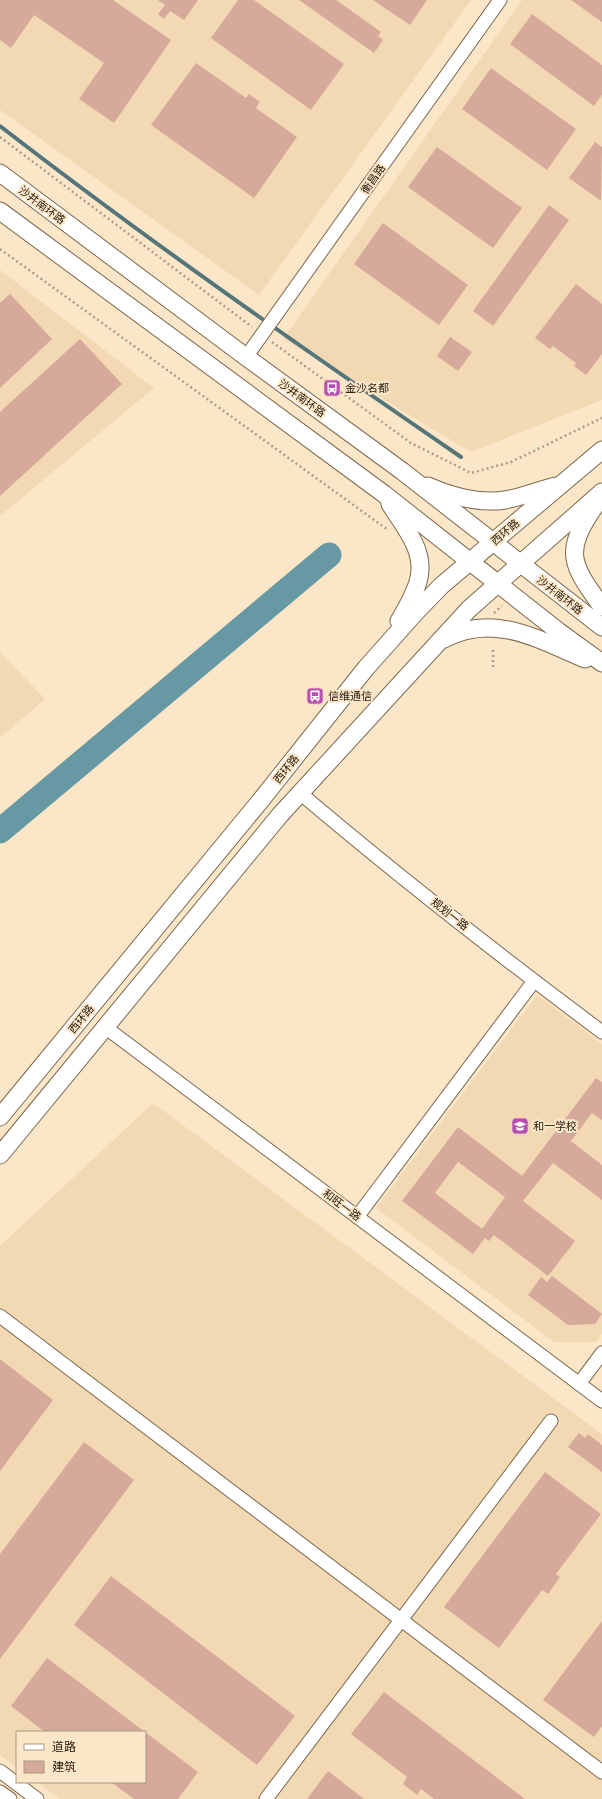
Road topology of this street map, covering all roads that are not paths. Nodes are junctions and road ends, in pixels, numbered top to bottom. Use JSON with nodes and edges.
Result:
{"nodes":[{"id":1,"x":500,"y":0,"type":"edge"},
{"id":2,"x":0,"y":173,"type":"edge"},
{"id":3,"x":0,"y":211,"type":"edge"},
{"id":4,"x":246,"y":357,"type":"junction"},
{"id":5,"x":602,"y":450,"type":"edge"},
{"id":6,"x":402,"y":471,"type":"junction"},
{"id":7,"x":560,"y":485,"type":"junction"},
{"id":8,"x":602,"y":492,"type":"edge"},
{"id":9,"x":384,"y":494,"type":"junction"},
{"id":10,"x":602,"y":497,"type":"edge"},
{"id":11,"x":493,"y":542,"type":"junction"},
{"id":12,"x":470,"y":562,"type":"junction"},
{"id":13,"x":520,"y":564,"type":"junction"},
{"id":14,"x":498,"y":584,"type":"junction"},
{"id":15,"x":602,"y":607,"type":"edge"},
{"id":16,"x":602,"y":627,"type":"edge"},
{"id":17,"x":390,"y":640,"type":"junction"},
{"id":18,"x":438,"y":642,"type":"junction"},
{"id":19,"x":602,"y":663,"type":"edge"},
{"id":20,"x":602,"y":666,"type":"edge"},
{"id":21,"x":300,"y":793,"type":"junction"},
{"id":22,"x":534,"y":982,"type":"junction"},
{"id":23,"x":105,"y":1027,"type":"junction"},
{"id":24,"x":602,"y":1032,"type":"edge"},
{"id":25,"x":0,"y":1118,"type":"edge"},
{"id":26,"x":0,"y":1155,"type":"edge"},
{"id":27,"x":357,"y":1217,"type":"junction"},
{"id":28,"x":0,"y":1316,"type":"edge"},
{"id":29,"x":602,"y":1353,"type":"edge"},
{"id":30,"x":579,"y":1384,"type":"junction"},
{"id":31,"x":602,"y":1401,"type":"edge"},
{"id":32,"x":551,"y":1421,"type":"dead end"},
{"id":33,"x":401,"y":1620,"type":"junction"},
{"id":34,"x":0,"y":1771,"type":"edge"},
{"id":35,"x":602,"y":1772,"type":"edge"},
{"id":36,"x":0,"y":1792,"type":"edge"},
{"id":37,"x":10,"y":1799,"type":"edge"},
{"id":38,"x":37,"y":1799,"type":"edge"},
{"id":39,"x":266,"y":1799,"type":"edge"}],
"edges":[{"from":1,"to":4,"type":"street","name":"衡昌路"},
{"from":2,"to":4,"type":"main road","name":"沙井南环路"},
{"from":3,"to":9,"type":"main road"},
{"from":4,"to":6,"type":"main road","name":"沙井南环路"},
{"from":5,"to":7,"type":"main road","name":"西环路"},
{"from":6,"to":7,"type":"main road"},
{"from":6,"to":11,"type":"main road","name":"沙井南环路"},
{"from":7,"to":11,"type":"main road","name":"西环路"},
{"from":8,"to":13,"type":"main road"},
{"from":9,"to":12,"type":"main road"},
{"from":9,"to":17,"type":"main road"},
{"from":10,"to":15,"type":"main road"},
{"from":11,"to":12,"type":"main road","name":"西环路"},
{"from":11,"to":13,"type":"main road","name":"沙井南环路"},
{"from":12,"to":14,"type":"main road"},
{"from":12,"to":17,"type":"main road","name":"西环路"},
{"from":13,"to":14,"type":"main road"},
{"from":13,"to":16,"type":"main road","name":"沙井南环路"},
{"from":14,"to":18,"type":"main road"},
{"from":14,"to":19,"type":"main road"},
{"from":17,"to":25,"type":"main road","name":"西环路"},
{"from":18,"to":20,"type":"main road"},
{"from":18,"to":21,"type":"main road"},
{"from":21,"to":22,"type":"street","name":"规划一路"},
{"from":21,"to":23,"type":"main road"},
{"from":22,"to":24,"type":"street","name":"规划一路"},
{"from":22,"to":27,"type":"street"},
{"from":23,"to":26,"type":"main road"},
{"from":23,"to":27,"type":"street","name":"和旺一路"},
{"from":27,"to":30,"type":"street","name":"和旺一路"},
{"from":28,"to":33,"type":"street"},
{"from":29,"to":30,"type":"street"},
{"from":30,"to":31,"type":"street","name":"和旺一路"},
{"from":32,"to":33,"type":"street"},
{"from":33,"to":35,"type":"street"},
{"from":33,"to":39,"type":"street"},
{"from":34,"to":38,"type":"street"},
{"from":36,"to":37,"type":"street"}]}
